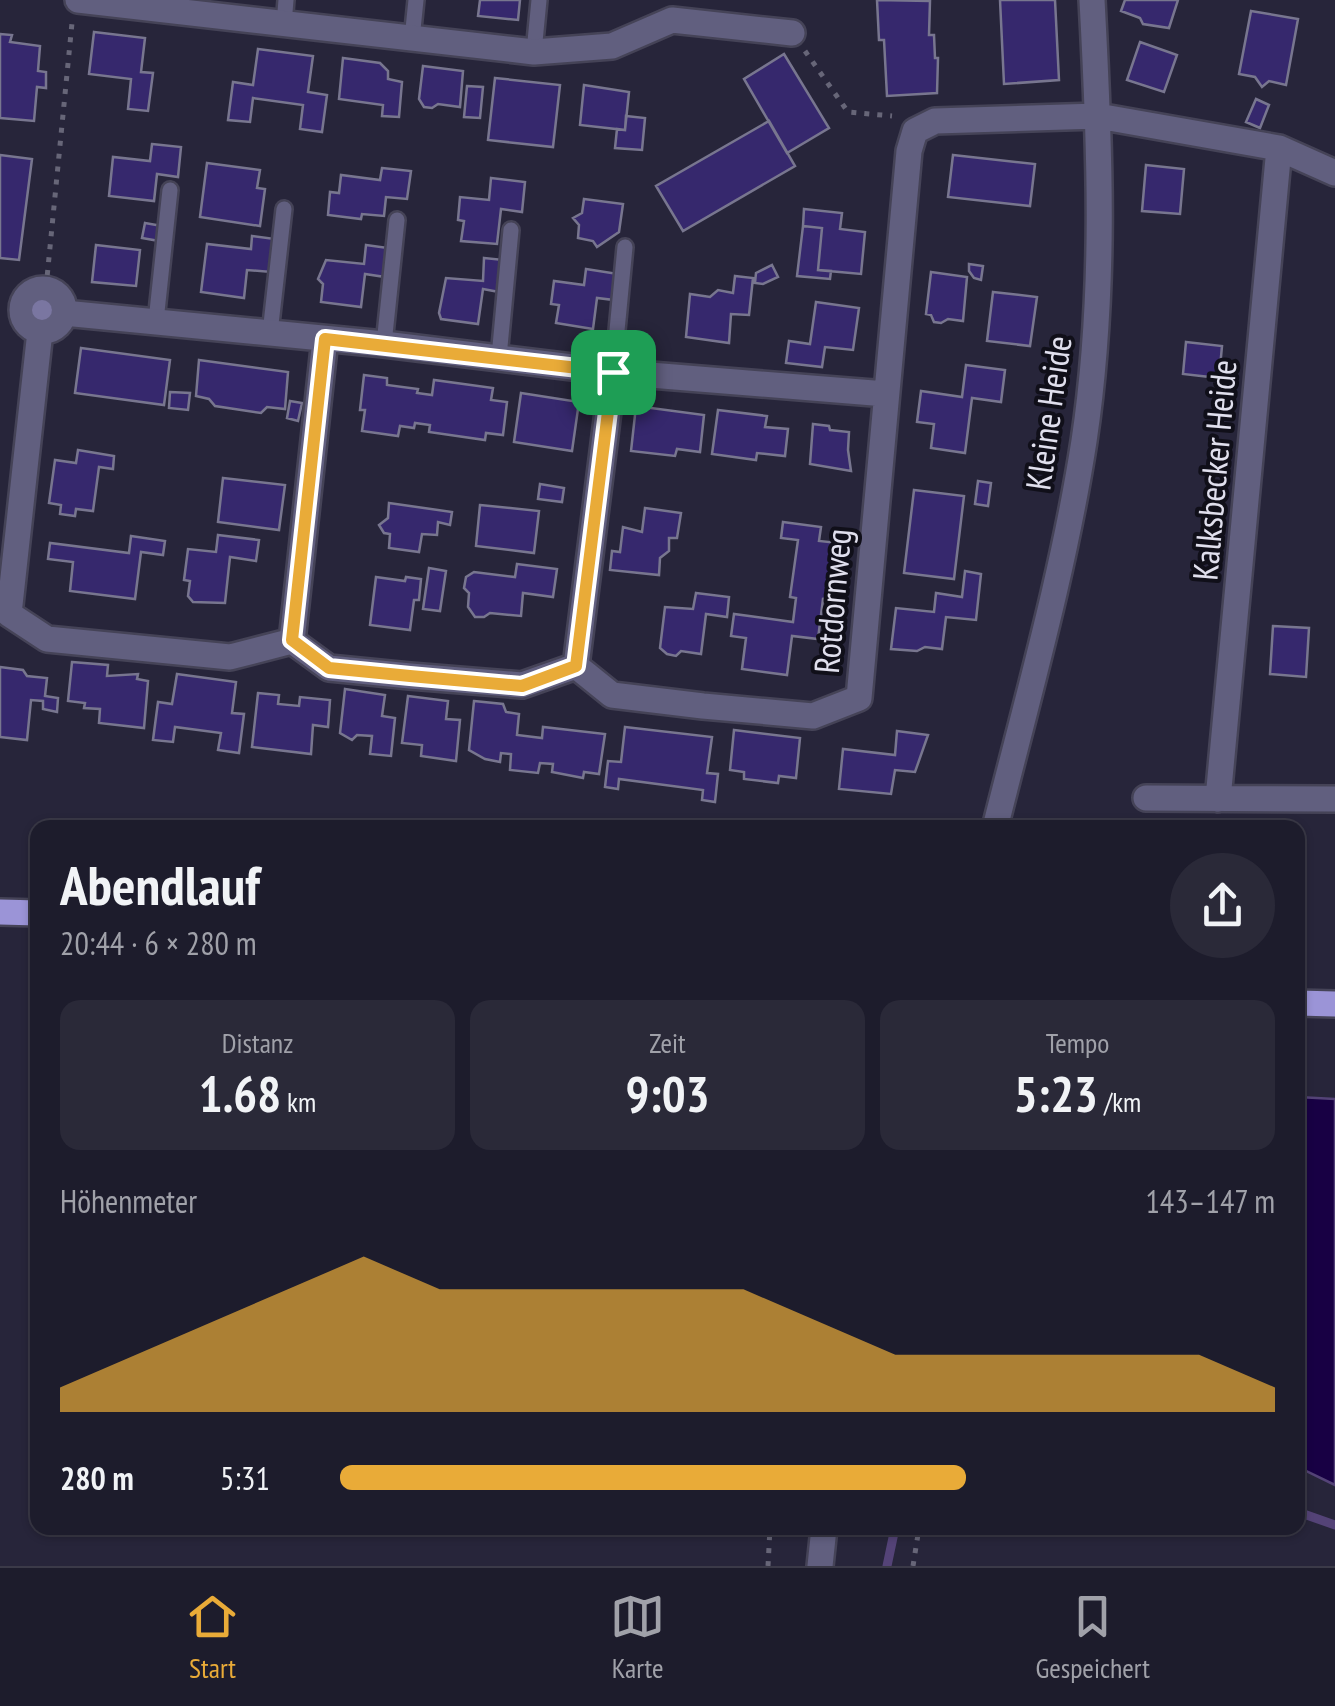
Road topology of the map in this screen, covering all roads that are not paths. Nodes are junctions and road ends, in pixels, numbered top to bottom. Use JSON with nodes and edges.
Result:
{"nodes":[{"id":1,"x":416,"y":0,"type":"edge"},
{"id":2,"x":540,"y":0,"type":"edge"},
{"id":3,"x":1092,"y":0,"type":"edge"},
{"id":4,"x":75,"y":10,"type":"edge"},
{"id":5,"x":285,"y":12,"type":"edge"},
{"id":6,"x":792,"y":33,"type":"road end"},
{"id":7,"x":412,"y":39,"type":"junction"},
{"id":8,"x":534,"y":52,"type":"junction"},
{"id":9,"x":1098,"y":116,"type":"junction"},
{"id":10,"x":1279,"y":148,"type":"junction"},
{"id":11,"x":1335,"y":173,"type":"edge"},
{"id":12,"x":170,"y":190,"type":"dead end"},
{"id":13,"x":284,"y":209,"type":"dead end"},
{"id":14,"x":397,"y":220,"type":"dead end"},
{"id":15,"x":511,"y":230,"type":"dead end"},
{"id":16,"x":624,"y":247,"type":"dead end"},
{"id":17,"x":11,"y":307,"type":"edge"},
{"id":18,"x":64,"y":312,"type":"junction"},
{"id":19,"x":156,"y":322,"type":"junction"},
{"id":20,"x":40,"y":331,"type":"junction"},
{"id":21,"x":270,"y":333,"type":"junction"},
{"id":22,"x":325,"y":339,"type":"junction"},
{"id":23,"x":384,"y":344,"type":"junction"},
{"id":24,"x":498,"y":357,"type":"junction"},
{"id":25,"x":613,"y":372,"type":"junction"},
{"id":26,"x":886,"y":394,"type":"junction"},
{"id":27,"x":5,"y":616,"type":"edge"},
{"id":28,"x":292,"y":640,"type":"junction"},
{"id":29,"x":576,"y":666,"type":"junction"},
{"id":30,"x":1146,"y":798,"type":"dead end"},
{"id":31,"x":1218,"y":799,"type":"junction"},
{"id":32,"x":1335,"y":799,"type":"edge"},
{"id":33,"x":997,"y":820,"type":"edge"},
{"id":34,"x":0,"y":912,"type":"edge"},
{"id":35,"x":30,"y":913,"type":"edge"},
{"id":36,"x":1305,"y":1003,"type":"edge"},
{"id":37,"x":1335,"y":1004,"type":"edge"},
{"id":38,"x":823,"y":1535,"type":"edge"},
{"id":39,"x":820,"y":1566,"type":"edge"}],
"edges":[{"from":1,"to":7,"type":"lane"},
{"from":2,"to":8,"type":"lane"},
{"from":3,"to":9,"type":"street","name":"Kleine Heide"},
{"from":4,"to":5,"type":"street"},
{"from":5,"to":7,"type":"street"},
{"from":6,"to":8,"type":"street"},
{"from":7,"to":8,"type":"street"},
{"from":9,"to":10,"type":"street"},
{"from":9,"to":26,"type":"street","name":"Rotdornweg"},
{"from":9,"to":33,"type":"street","name":"Kleine Heide"},
{"from":10,"to":11,"type":"street"},
{"from":10,"to":31,"type":"street","name":"Kalksbecker Heide"},
{"from":12,"to":19,"type":"lane"},
{"from":13,"to":21,"type":"lane"},
{"from":14,"to":23,"type":"lane"},
{"from":15,"to":24,"type":"lane"},
{"from":16,"to":25,"type":"lane"},
{"from":17,"to":18,"type":"street"},
{"from":17,"to":20,"type":"street"},
{"from":18,"to":19,"type":"street"},
{"from":18,"to":20,"type":"street"},
{"from":19,"to":21,"type":"street"},
{"from":20,"to":27,"type":"street"},
{"from":21,"to":22,"type":"street"},
{"from":22,"to":23,"type":"street"},
{"from":22,"to":28,"type":"street"},
{"from":23,"to":24,"type":"street"},
{"from":24,"to":25,"type":"street"},
{"from":25,"to":26,"type":"street"},
{"from":25,"to":29,"type":"street"},
{"from":26,"to":29,"type":"street","name":"Rotdornweg"},
{"from":27,"to":28,"type":"street"},
{"from":28,"to":29,"type":"street"},
{"from":30,"to":31,"type":"street"},
{"from":31,"to":32,"type":"street"},
{"from":34,"to":35,"type":"main road"},
{"from":36,"to":37,"type":"main road"},
{"from":38,"to":39,"type":"street"}]}
